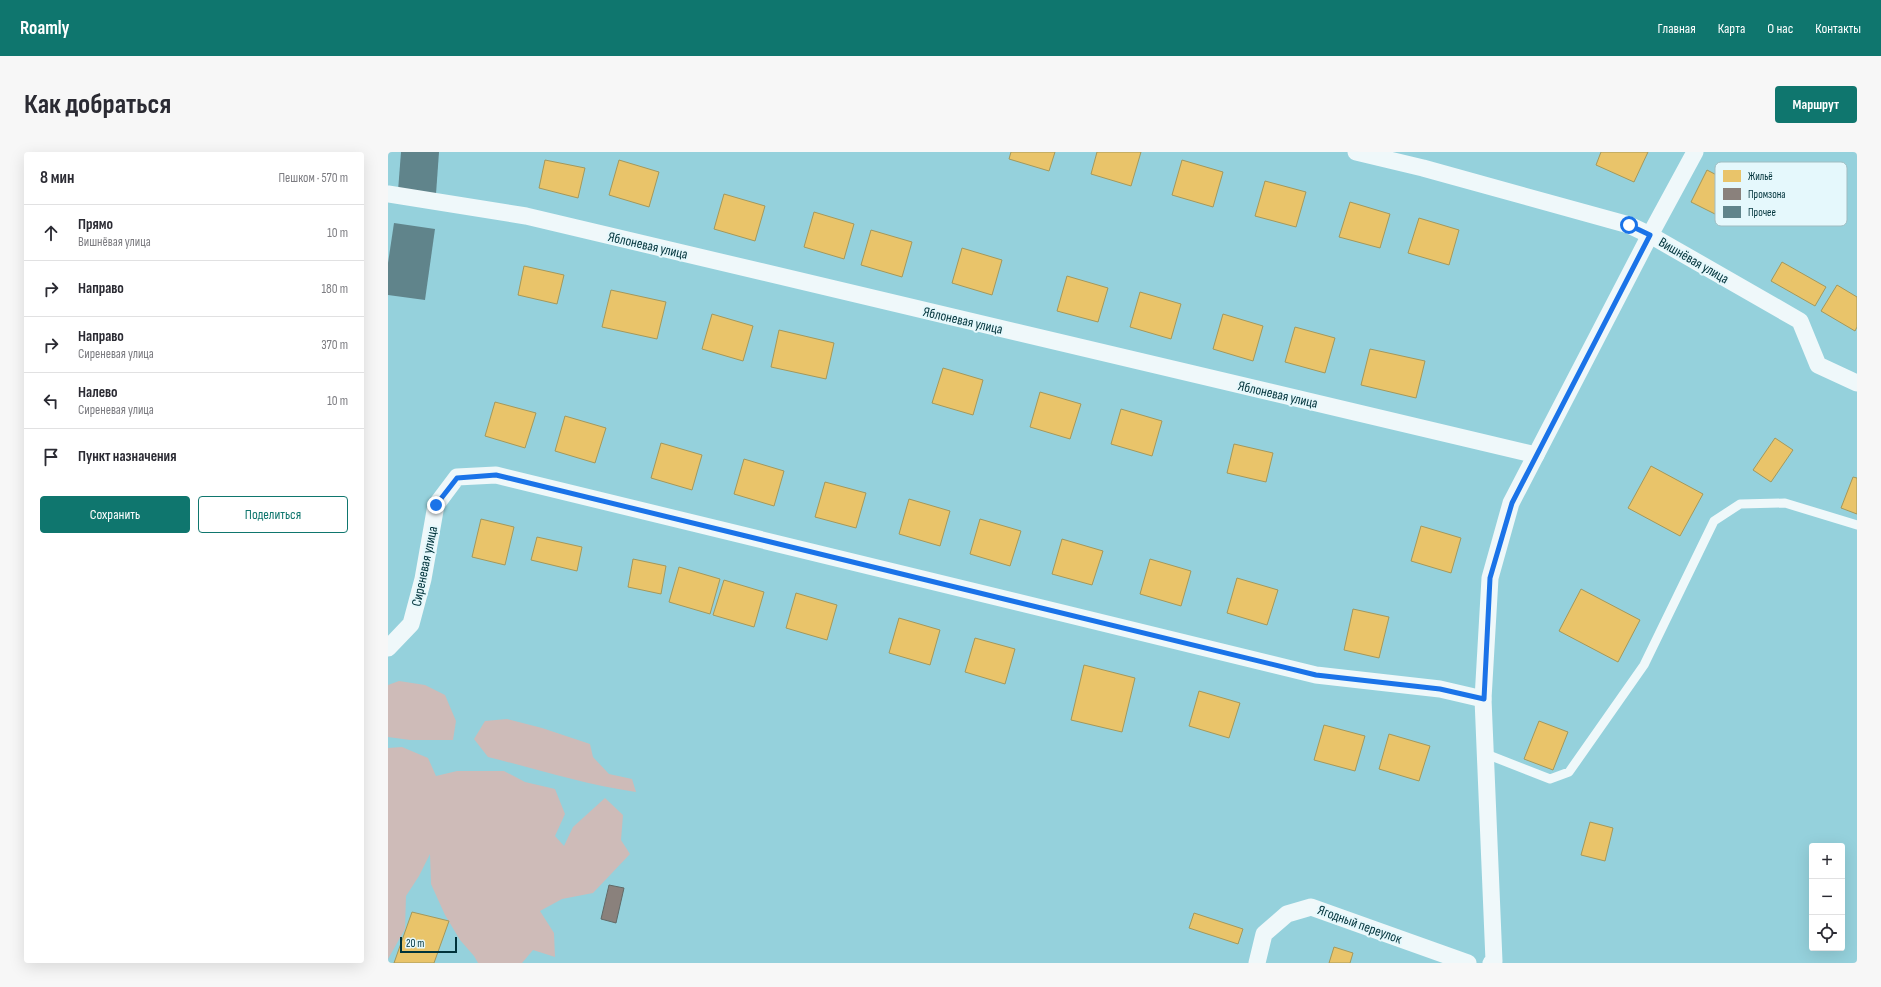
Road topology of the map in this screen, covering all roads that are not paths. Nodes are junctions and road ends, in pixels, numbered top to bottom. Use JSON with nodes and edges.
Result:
{"nodes":[{"id":1,"x":1356,"y":152,"type":"edge"},
{"id":2,"x":1695,"y":152,"type":"edge"},
{"id":3,"x":388,"y":194,"type":"edge"},
{"id":4,"x":1650,"y":235,"type":"junction"},
{"id":5,"x":1857,"y":383,"type":"edge"},
{"id":6,"x":1536,"y":455,"type":"junction"},
{"id":7,"x":1857,"y":525,"type":"edge"},
{"id":8,"x":388,"y":648,"type":"edge"},
{"id":9,"x":1484,"y":699,"type":"junction"},
{"id":10,"x":1486,"y":754,"type":"junction"},
{"id":11,"x":1493,"y":962,"type":"edge"},
{"id":12,"x":1257,"y":963,"type":"edge"},
{"id":13,"x":1468,"y":963,"type":"edge"}],
"edges":[{"from":1,"to":4,"type":"street","name":"Вишнёвая улица"},
{"from":2,"to":4,"type":"street"},
{"from":3,"to":6,"type":"street","name":"Яблоневая улица"},
{"from":4,"to":5,"type":"street","name":"Вишнёвая улица"},
{"from":4,"to":6,"type":"street"},
{"from":6,"to":9,"type":"street"},
{"from":7,"to":10,"type":"lane"},
{"from":8,"to":9,"type":"street","name":"Сиреневая улица"},
{"from":9,"to":10,"type":"street"},
{"from":10,"to":11,"type":"street"},
{"from":12,"to":13,"type":"street","name":"Ягодный переулок"}]}
